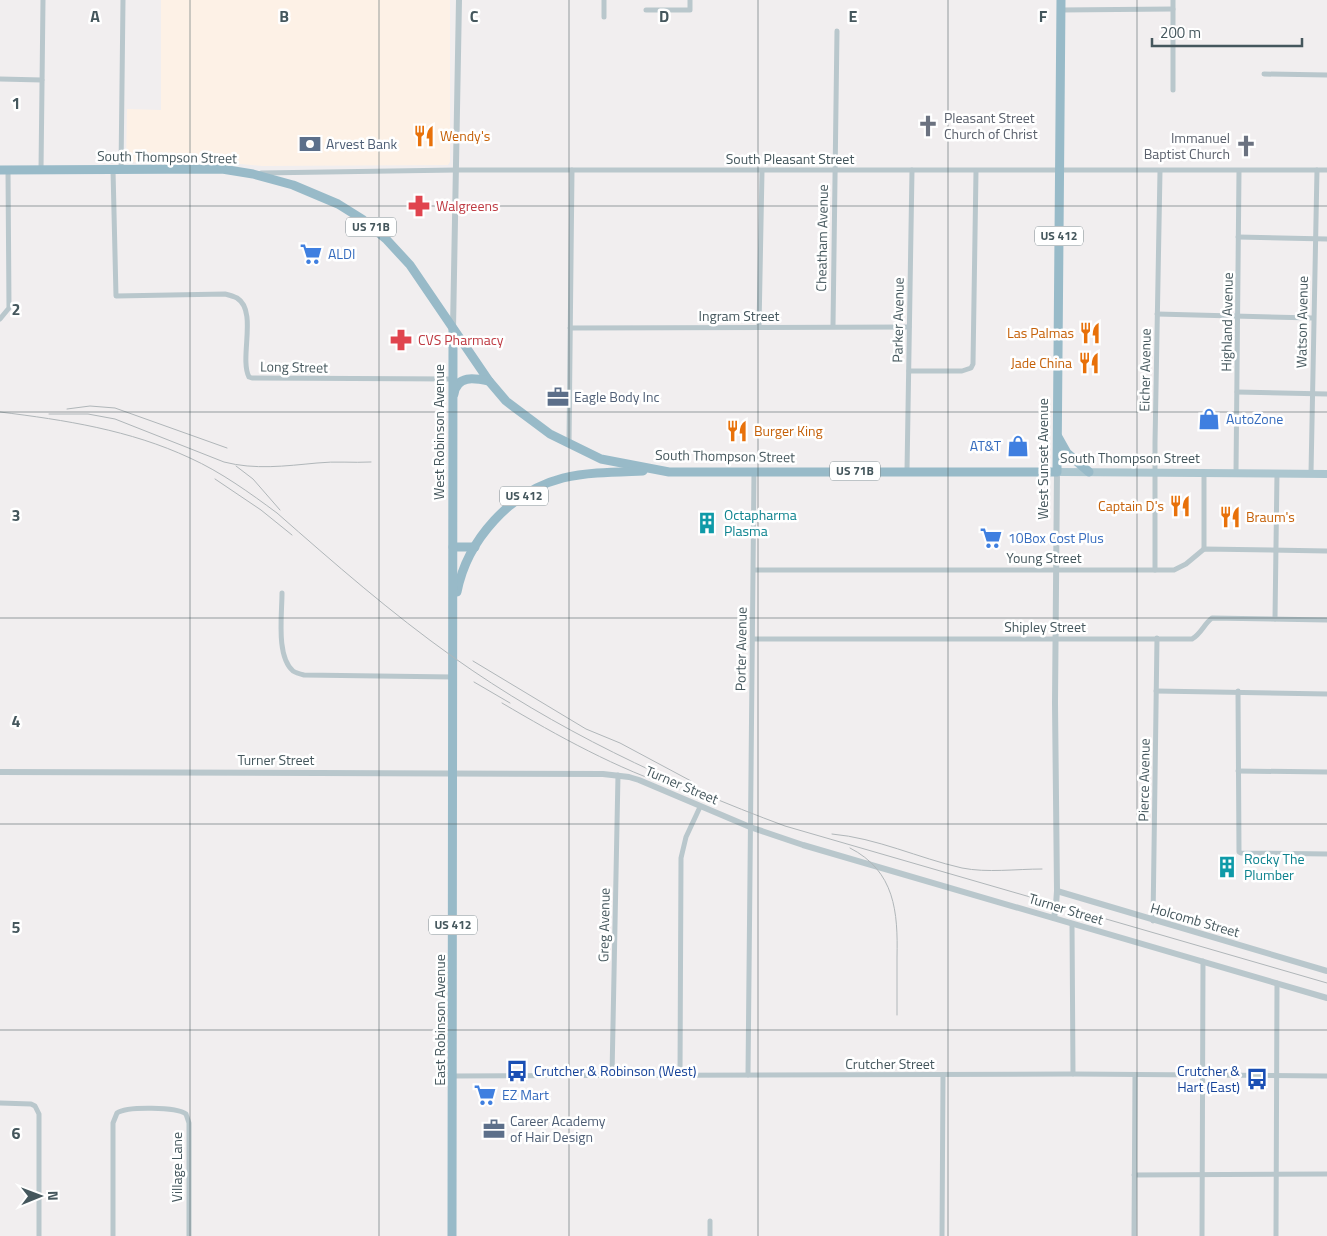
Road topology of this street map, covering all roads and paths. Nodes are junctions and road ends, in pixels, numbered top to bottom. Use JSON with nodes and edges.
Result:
{"nodes":[{"id":1,"x":43,"y":0,"type":"edge"},
{"id":2,"x":123,"y":0,"type":"edge"},
{"id":3,"x":459,"y":0,"type":"edge"},
{"id":4,"x":604,"y":0,"type":"edge"},
{"id":5,"x":690,"y":0,"type":"edge"},
{"id":6,"x":1173,"y":0,"type":"edge"},
{"id":7,"x":1061,"y":5,"type":"edge"},
{"id":8,"x":1173,"y":9,"type":"junction"},
{"id":9,"x":646,"y":10,"type":"dead end"},
{"id":10,"x":604,"y":17,"type":"dead end"},
{"id":11,"x":837,"y":31,"type":"dead end"},
{"id":12,"x":1264,"y":74,"type":"dead end"},
{"id":13,"x":1327,"y":75,"type":"edge"},
{"id":14,"x":0,"y":79,"type":"edge"},
{"id":15,"x":42,"y":80,"type":"junction"},
{"id":16,"x":1173,"y":90,"type":"dead end"},
{"id":17,"x":4,"y":170,"type":"edge"},
{"id":18,"x":41,"y":170,"type":"junction"},
{"id":19,"x":117,"y":170,"type":"junction"},
{"id":20,"x":456,"y":170,"type":"junction"},
{"id":21,"x":572,"y":170,"type":"junction"},
{"id":22,"x":762,"y":170,"type":"junction"},
{"id":23,"x":912,"y":170,"type":"junction"},
{"id":24,"x":1317,"y":170,"type":"junction"},
{"id":25,"x":1327,"y":170,"type":"edge"},
{"id":26,"x":835,"y":171,"type":"junction"},
{"id":27,"x":976,"y":171,"type":"junction"},
{"id":28,"x":1059,"y":171,"type":"junction"},
{"id":29,"x":1160,"y":171,"type":"junction"},
{"id":30,"x":1239,"y":171,"type":"junction"},
{"id":31,"x":253,"y":174,"type":"junction"},
{"id":32,"x":1238,"y":237,"type":"junction"},
{"id":33,"x":1315,"y":238,"type":"junction"},
{"id":34,"x":1327,"y":239,"type":"edge"},
{"id":35,"x":1157,"y":314,"type":"junction"},
{"id":36,"x":1238,"y":316,"type":"junction"},
{"id":37,"x":1313,"y":318,"type":"junction"},
{"id":38,"x":0,"y":319,"type":"edge"},
{"id":39,"x":833,"y":326,"type":"junction"},
{"id":40,"x":759,"y":327,"type":"junction"},
{"id":41,"x":909,"y":327,"type":"junction"},
{"id":42,"x":570,"y":328,"type":"junction"},
{"id":43,"x":453,"y":329,"type":"junction"},
{"id":44,"x":909,"y":371,"type":"junction"},
{"id":45,"x":452,"y":379,"type":"junction"},
{"id":46,"x":489,"y":381,"type":"junction"},
{"id":47,"x":1237,"y":392,"type":"junction"},
{"id":48,"x":1312,"y":394,"type":"junction"},
{"id":49,"x":1327,"y":394,"type":"edge"},
{"id":50,"x":452,"y":402,"type":"junction"},
{"id":51,"x":1057,"y":434,"type":"junction"},
{"id":52,"x":569,"y":444,"type":"junction"},
{"id":53,"x":601,"y":459,"type":"junction"},
{"id":54,"x":654,"y":470,"type":"junction"},
{"id":55,"x":754,"y":471,"type":"junction"},
{"id":56,"x":907,"y":471,"type":"junction"},
{"id":57,"x":1056,"y":472,"type":"junction"},
{"id":58,"x":1089,"y":472,"type":"junction"},
{"id":59,"x":1155,"y":472,"type":"junction"},
{"id":60,"x":1204,"y":472,"type":"junction"},
{"id":61,"x":1236,"y":473,"type":"junction"},
{"id":62,"x":1277,"y":473,"type":"junction"},
{"id":63,"x":1311,"y":473,"type":"junction"},
{"id":64,"x":591,"y":474,"type":"junction"},
{"id":65,"x":1327,"y":474,"type":"edge"},
{"id":66,"x":1204,"y":549,"type":"junction"},
{"id":67,"x":453,"y":550,"type":"junction"},
{"id":68,"x":473,"y":550,"type":"junction"},
{"id":69,"x":1276,"y":550,"type":"junction"},
{"id":70,"x":1327,"y":551,"type":"edge"},
{"id":71,"x":1056,"y":569,"type":"junction"},
{"id":72,"x":754,"y":570,"type":"junction"},
{"id":73,"x":1155,"y":570,"type":"junction"},
{"id":74,"x":282,"y":594,"type":"dead end"},
{"id":75,"x":453,"y":612,"type":"junction"},
{"id":76,"x":1275,"y":619,"type":"junction"},
{"id":77,"x":1327,"y":620,"type":"edge"},
{"id":78,"x":1056,"y":638,"type":"junction"},
{"id":79,"x":1157,"y":638,"type":"junction"},
{"id":80,"x":753,"y":639,"type":"junction"},
{"id":81,"x":453,"y":677,"type":"junction"},
{"id":82,"x":1156,"y":691,"type":"junction"},
{"id":83,"x":1238,"y":691,"type":"junction"},
{"id":84,"x":1327,"y":694,"type":"edge"},
{"id":85,"x":1238,"y":771,"type":"junction"},
{"id":86,"x":0,"y":772,"type":"edge"},
{"id":87,"x":1327,"y":772,"type":"edge"},
{"id":88,"x":454,"y":774,"type":"junction"},
{"id":89,"x":618,"y":776,"type":"junction"},
{"id":90,"x":700,"y":807,"type":"junction"},
{"id":91,"x":750,"y":827,"type":"junction"},
{"id":92,"x":1327,"y":854,"type":"edge"},
{"id":93,"x":1057,"y":891,"type":"junction"},
{"id":94,"x":1054,"y":918,"type":"junction"},
{"id":95,"x":1154,"y":921,"type":"junction"},
{"id":96,"x":1072,"y":924,"type":"junction"},
{"id":97,"x":1203,"y":961,"type":"junction"},
{"id":98,"x":1327,"y":970,"type":"edge"},
{"id":99,"x":1277,"y":983,"type":"junction"},
{"id":100,"x":1327,"y":998,"type":"edge"},
{"id":101,"x":1073,"y":1074,"type":"junction"},
{"id":102,"x":1135,"y":1074,"type":"junction"},
{"id":103,"x":612,"y":1075,"type":"junction"},
{"id":104,"x":680,"y":1075,"type":"junction"},
{"id":105,"x":748,"y":1075,"type":"junction"},
{"id":106,"x":943,"y":1075,"type":"junction"},
{"id":107,"x":1276,"y":1075,"type":"junction"},
{"id":108,"x":453,"y":1076,"type":"junction"},
{"id":109,"x":1202,"y":1076,"type":"junction"},
{"id":110,"x":1327,"y":1076,"type":"edge"},
{"id":111,"x":0,"y":1103,"type":"edge"},
{"id":112,"x":1203,"y":1174,"type":"junction"},
{"id":113,"x":1327,"y":1174,"type":"edge"},
{"id":114,"x":1134,"y":1175,"type":"junction"},
{"id":115,"x":1276,"y":1175,"type":"junction"},
{"id":116,"x":710,"y":1221,"type":"dead end"},
{"id":117,"x":39,"y":1236,"type":"edge"},
{"id":118,"x":113,"y":1236,"type":"edge"},
{"id":119,"x":189,"y":1236,"type":"edge"},
{"id":120,"x":452,"y":1236,"type":"edge"},
{"id":121,"x":710,"y":1236,"type":"edge"},
{"id":122,"x":942,"y":1236,"type":"edge"},
{"id":123,"x":1134,"y":1236,"type":"edge"},
{"id":124,"x":1202,"y":1236,"type":"edge"},
{"id":125,"x":1276,"y":1236,"type":"edge"}],
"edges":[{"from":1,"to":15,"type":"street"},
{"from":2,"to":19,"type":"street"},
{"from":3,"to":20,"type":"street","name":"West Robinson Avenue"},
{"from":4,"to":10,"type":"street"},
{"from":5,"to":9,"type":"street"},
{"from":6,"to":8,"type":"street"},
{"from":7,"to":8,"type":"street"},
{"from":7,"to":28,"type":"highway","name":"West Sunset Avenue","number":"US 412"},
{"from":8,"to":16,"type":"street"},
{"from":11,"to":26,"type":"street","name":"Cheatham Avenue"},
{"from":12,"to":13,"type":"street"},
{"from":14,"to":15,"type":"street"},
{"from":15,"to":18,"type":"street"},
{"from":17,"to":18,"type":"highway","name":"South Thompson Street","number":"US 71B"},
{"from":17,"to":38,"type":"street"},
{"from":18,"to":19,"type":"highway","name":"South Thompson Street","number":"US 71B"},
{"from":19,"to":31,"type":"highway","name":"South Thompson Street","number":"US 71B"},
{"from":19,"to":45,"type":"street","name":"Long Street"},
{"from":20,"to":21,"type":"street","name":"South Pleasant Street"},
{"from":20,"to":31,"type":"street","name":"South Pleasant Street"},
{"from":20,"to":43,"type":"street","name":"West Robinson Avenue"},
{"from":21,"to":22,"type":"street","name":"South Pleasant Street"},
{"from":21,"to":42,"type":"street"},
{"from":22,"to":26,"type":"street","name":"South Pleasant Street"},
{"from":22,"to":40,"type":"street"},
{"from":23,"to":26,"type":"street","name":"South Pleasant Street"},
{"from":23,"to":27,"type":"street","name":"South Pleasant Street"},
{"from":23,"to":41,"type":"street","name":"Parker Avenue"},
{"from":24,"to":25,"type":"street","name":"South Pleasant Street"},
{"from":24,"to":30,"type":"street","name":"South Pleasant Street"},
{"from":24,"to":33,"type":"street","name":"Watson Avenue"},
{"from":26,"to":39,"type":"street","name":"Cheatham Avenue"},
{"from":27,"to":28,"type":"street","name":"South Pleasant Street"},
{"from":27,"to":44,"type":"street"},
{"from":28,"to":29,"type":"street","name":"South Pleasant Street"},
{"from":28,"to":51,"type":"highway","name":"West Sunset Avenue","number":"US 412"},
{"from":29,"to":30,"type":"street","name":"South Pleasant Street"},
{"from":29,"to":35,"type":"street","name":"Eicher Avenue"},
{"from":30,"to":32,"type":"street","name":"Highland Avenue"},
{"from":31,"to":43,"type":"highway","name":"South Thompson Street","number":"US 71B"},
{"from":32,"to":33,"type":"street"},
{"from":32,"to":36,"type":"street","name":"Highland Avenue"},
{"from":33,"to":34,"type":"street"},
{"from":33,"to":37,"type":"street","name":"Watson Avenue"},
{"from":35,"to":36,"type":"street"},
{"from":35,"to":59,"type":"street","name":"Eicher Avenue"},
{"from":36,"to":37,"type":"street"},
{"from":36,"to":47,"type":"street","name":"Highland Avenue"},
{"from":37,"to":48,"type":"street","name":"Watson Avenue"},
{"from":39,"to":40,"type":"street","name":"Ingram Street"},
{"from":39,"to":41,"type":"street","name":"Ingram Street"},
{"from":40,"to":42,"type":"street","name":"Ingram Street"},
{"from":41,"to":44,"type":"street","name":"Parker Avenue"},
{"from":42,"to":52,"type":"street"},
{"from":43,"to":45,"type":"highway","name":"West Robinson Avenue"},
{"from":43,"to":46,"type":"highway","name":"South Thompson Street","number":"US 71B"},
{"from":44,"to":56,"type":"street","name":"Parker Avenue"},
{"from":45,"to":50,"type":"highway","name":"West Robinson Avenue"},
{"from":46,"to":50,"type":"highway"},
{"from":46,"to":52,"type":"highway","name":"South Thompson Street","number":"US 71B"},
{"from":47,"to":48,"type":"street"},
{"from":47,"to":61,"type":"street","name":"Highland Avenue"},
{"from":48,"to":49,"type":"street"},
{"from":48,"to":63,"type":"street","name":"Watson Avenue"},
{"from":50,"to":67,"type":"highway","name":"West Robinson Avenue"},
{"from":51,"to":57,"type":"highway","name":"West Sunset Avenue","number":"US 412"},
{"from":51,"to":58,"type":"highway"},
{"from":52,"to":53,"type":"highway","name":"South Thompson Street","number":"US 71B"},
{"from":53,"to":54,"type":"highway","name":"South Thompson Street","number":"US 71B"},
{"from":53,"to":64,"type":"highway"},
{"from":54,"to":55,"type":"highway","name":"South Thompson Street","number":"US 71B"},
{"from":54,"to":64,"type":"highway","number":"US 412"},
{"from":55,"to":56,"type":"highway","name":"South Thompson Street","number":"US 71B"},
{"from":55,"to":72,"type":"street","name":"Porter Avenue"},
{"from":56,"to":57,"type":"highway","name":"South Thompson Street","number":"US 71B"},
{"from":57,"to":58,"type":"main road","name":"South Thompson Street","number":"US 71B"},
{"from":57,"to":71,"type":"street","name":"West Sunset Avenue"},
{"from":58,"to":59,"type":"main road","name":"South Thompson Street","number":"US 71B"},
{"from":59,"to":60,"type":"main road","name":"South Thompson Street","number":"US 71B"},
{"from":59,"to":73,"type":"street","name":"Eicher Avenue"},
{"from":60,"to":61,"type":"main road","name":"South Thompson Street","number":"US 71B"},
{"from":60,"to":66,"type":"street"},
{"from":61,"to":62,"type":"main road","name":"South Thompson Street","number":"US 71B"},
{"from":62,"to":63,"type":"main road","name":"South Thompson Street","number":"US 71B"},
{"from":62,"to":69,"type":"street"},
{"from":63,"to":65,"type":"main road","name":"South Thompson Street","number":"US 71B"},
{"from":64,"to":68,"type":"highway","number":"US 412"},
{"from":66,"to":69,"type":"street"},
{"from":66,"to":73,"type":"street","name":"Young Street"},
{"from":67,"to":68,"type":"highway"},
{"from":67,"to":75,"type":"highway","name":"West Robinson Avenue","number":"US 412"},
{"from":68,"to":75,"type":"highway","number":"US 412"},
{"from":69,"to":70,"type":"street"},
{"from":69,"to":76,"type":"street"},
{"from":71,"to":72,"type":"street","name":"Young Street"},
{"from":71,"to":73,"type":"street","name":"Young Street"},
{"from":71,"to":78,"type":"street","name":"West Sunset Avenue"},
{"from":72,"to":80,"type":"street","name":"Porter Avenue"},
{"from":74,"to":81,"type":"street"},
{"from":75,"to":81,"type":"highway","name":"West Robinson Avenue","number":"US 412"},
{"from":76,"to":77,"type":"street","name":"Shipley Street"},
{"from":76,"to":79,"type":"street","name":"Shipley Street"},
{"from":78,"to":79,"type":"street","name":"Shipley Street"},
{"from":78,"to":80,"type":"street","name":"Shipley Street"},
{"from":78,"to":93,"type":"street","name":"West Sunset Avenue"},
{"from":79,"to":82,"type":"street","name":"Pierce Avenue"},
{"from":80,"to":91,"type":"street","name":"Porter Avenue"},
{"from":81,"to":88,"type":"highway","name":"West Robinson Avenue","number":"US 412"},
{"from":82,"to":83,"type":"street"},
{"from":82,"to":95,"type":"street","name":"Pierce Avenue"},
{"from":83,"to":84,"type":"street"},
{"from":83,"to":85,"type":"street"},
{"from":85,"to":87,"type":"street"},
{"from":85,"to":92,"type":"street"},
{"from":86,"to":88,"type":"street","name":"Turner Street"},
{"from":88,"to":89,"type":"street","name":"Turner Street"},
{"from":88,"to":108,"type":"highway","name":"East Robinson Avenue","number":"US 412"},
{"from":89,"to":90,"type":"street","name":"Turner Street"},
{"from":89,"to":103,"type":"street","name":"Greg Avenue"},
{"from":90,"to":91,"type":"street","name":"Turner Street"},
{"from":90,"to":104,"type":"street"},
{"from":91,"to":94,"type":"street","name":"Turner Street"},
{"from":91,"to":105,"type":"street","name":"Porter Avenue"},
{"from":93,"to":94,"type":"street","name":"West Sunset Avenue"},
{"from":93,"to":95,"type":"street","name":"Holcomb Street"},
{"from":94,"to":96,"type":"street","name":"Turner Street"},
{"from":95,"to":98,"type":"street","name":"Holcomb Street"},
{"from":96,"to":97,"type":"street","name":"Turner Street"},
{"from":96,"to":101,"type":"street"},
{"from":97,"to":99,"type":"street","name":"Turner Street"},
{"from":97,"to":109,"type":"street"},
{"from":99,"to":100,"type":"street","name":"Turner Street"},
{"from":99,"to":107,"type":"street"},
{"from":101,"to":102,"type":"street","name":"Crutcher Street"},
{"from":101,"to":106,"type":"street","name":"Crutcher Street"},
{"from":102,"to":109,"type":"street","name":"Crutcher Street"},
{"from":102,"to":114,"type":"street"},
{"from":103,"to":104,"type":"street","name":"Crutcher Street"},
{"from":103,"to":108,"type":"street","name":"Crutcher Street"},
{"from":104,"to":105,"type":"street","name":"Crutcher Street"},
{"from":105,"to":106,"type":"street","name":"Crutcher Street"},
{"from":106,"to":122,"type":"street"},
{"from":107,"to":109,"type":"street","name":"Crutcher Street"},
{"from":107,"to":110,"type":"street","name":"Crutcher Street"},
{"from":107,"to":115,"type":"street"},
{"from":108,"to":120,"type":"highway","name":"East Robinson Avenue","number":"US 412"},
{"from":109,"to":112,"type":"street"},
{"from":111,"to":117,"type":"street"},
{"from":112,"to":114,"type":"street"},
{"from":112,"to":115,"type":"street"},
{"from":112,"to":124,"type":"street"},
{"from":113,"to":115,"type":"street"},
{"from":114,"to":123,"type":"street"},
{"from":115,"to":125,"type":"street"},
{"from":116,"to":121,"type":"street"},
{"from":118,"to":119,"type":"street","name":"Village Lane"}]}
